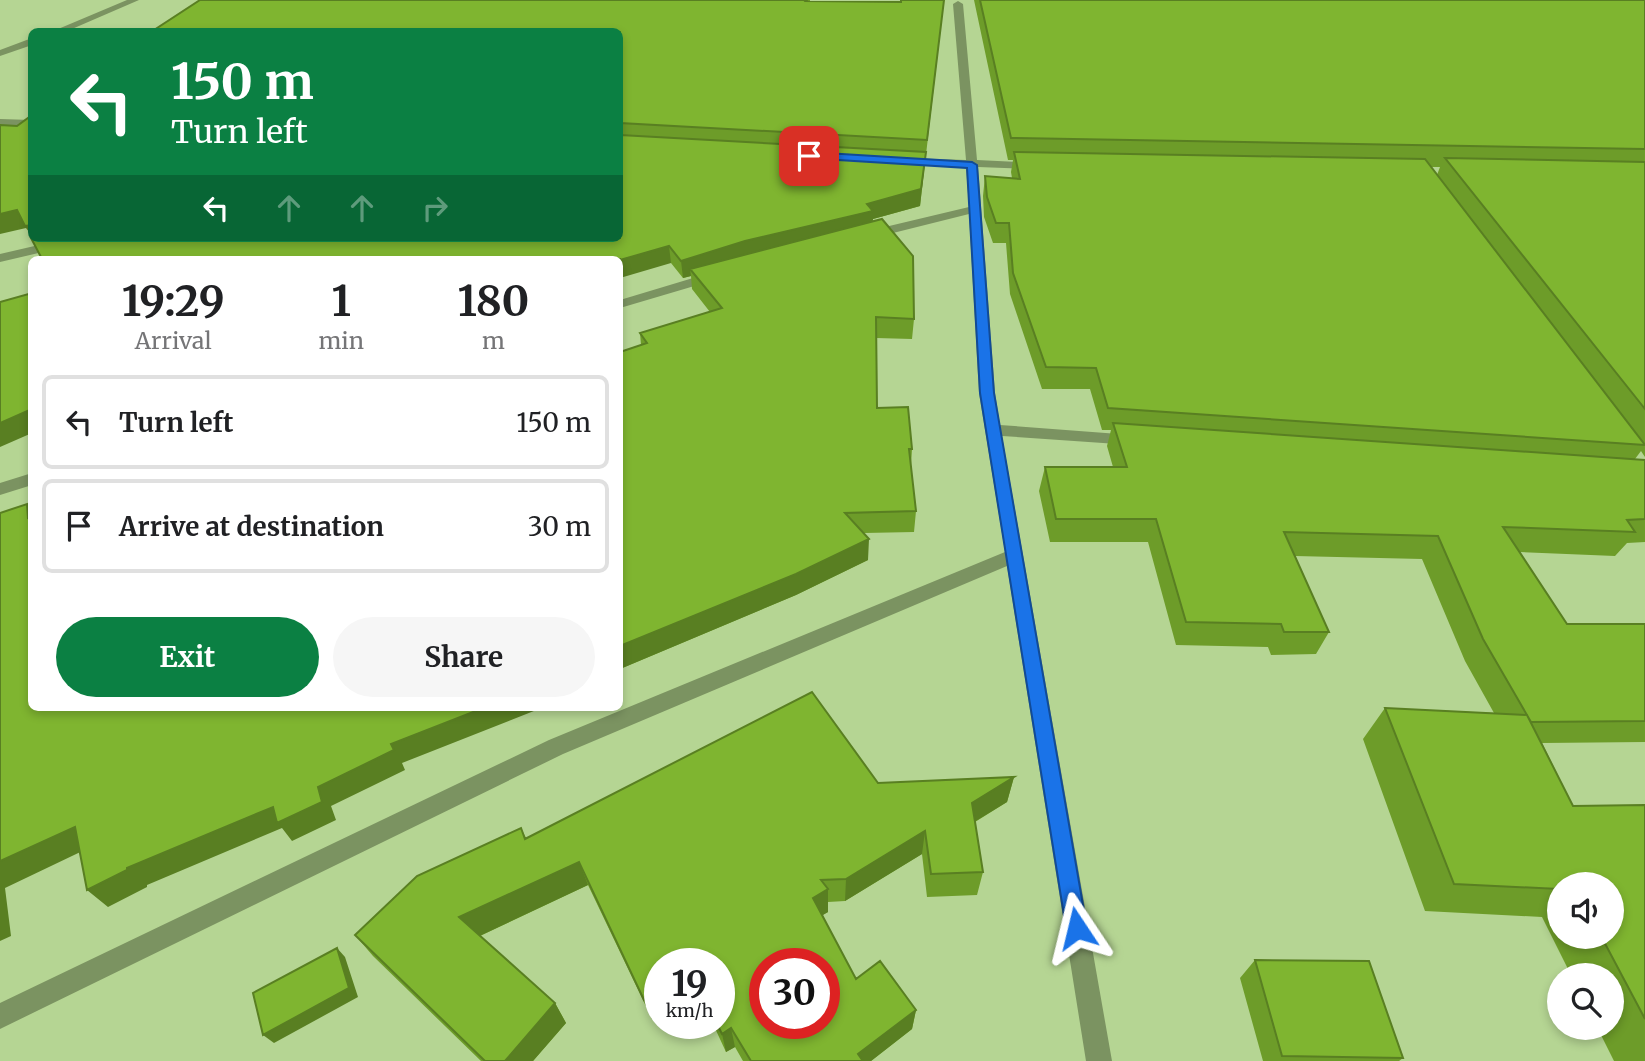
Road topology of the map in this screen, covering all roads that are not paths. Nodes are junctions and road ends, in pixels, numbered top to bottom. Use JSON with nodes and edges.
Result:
{"nodes":[{"id":1,"x":135,"y":0,"type":"edge"},
{"id":2,"x":958,"y":4,"type":"dead end"},
{"id":3,"x":65,"y":28,"type":"edge"},
{"id":4,"x":28,"y":42,"type":"edge"},
{"id":5,"x":0,"y":53,"type":"edge"},
{"id":6,"x":0,"y":122,"type":"edge"},
{"id":7,"x":28,"y":123,"type":"edge"},
{"id":8,"x":891,"y":160,"type":"edge"},
{"id":9,"x":972,"y":165,"type":"junction"},
{"id":10,"x":1054,"y":166,"type":"edge"},
{"id":11,"x":975,"y":209,"type":"junction"},
{"id":12,"x":857,"y":239,"type":"edge"},
{"id":13,"x":68,"y":242,"type":"edge"},
{"id":14,"x":0,"y":258,"type":"edge"},
{"id":15,"x":725,"y":272,"type":"edge"},
{"id":16,"x":623,"y":303,"type":"edge"},
{"id":17,"x":993,"y":429,"type":"junction"},
{"id":18,"x":1145,"y":440,"type":"edge"},
{"id":19,"x":28,"y":480,"type":"edge"},
{"id":20,"x":0,"y":489,"type":"edge"},
{"id":21,"x":1014,"y":556,"type":"junction"},
{"id":22,"x":0,"y":1016,"type":"edge"},
{"id":23,"x":1099,"y":1061,"type":"edge"}],
"edges":[{"from":1,"to":3,"type":"street"},
{"from":2,"to":9,"type":"street"},
{"from":4,"to":5,"type":"street"},
{"from":6,"to":7,"type":"street"},
{"from":8,"to":9,"type":"street"},
{"from":9,"to":10,"type":"street"},
{"from":9,"to":11,"type":"street"},
{"from":11,"to":12,"type":"street"},
{"from":11,"to":17,"type":"street"},
{"from":13,"to":14,"type":"street"},
{"from":15,"to":16,"type":"street"},
{"from":17,"to":18,"type":"street"},
{"from":17,"to":21,"type":"street"},
{"from":19,"to":20,"type":"street"},
{"from":21,"to":22,"type":"street"},
{"from":21,"to":23,"type":"street"}]}
